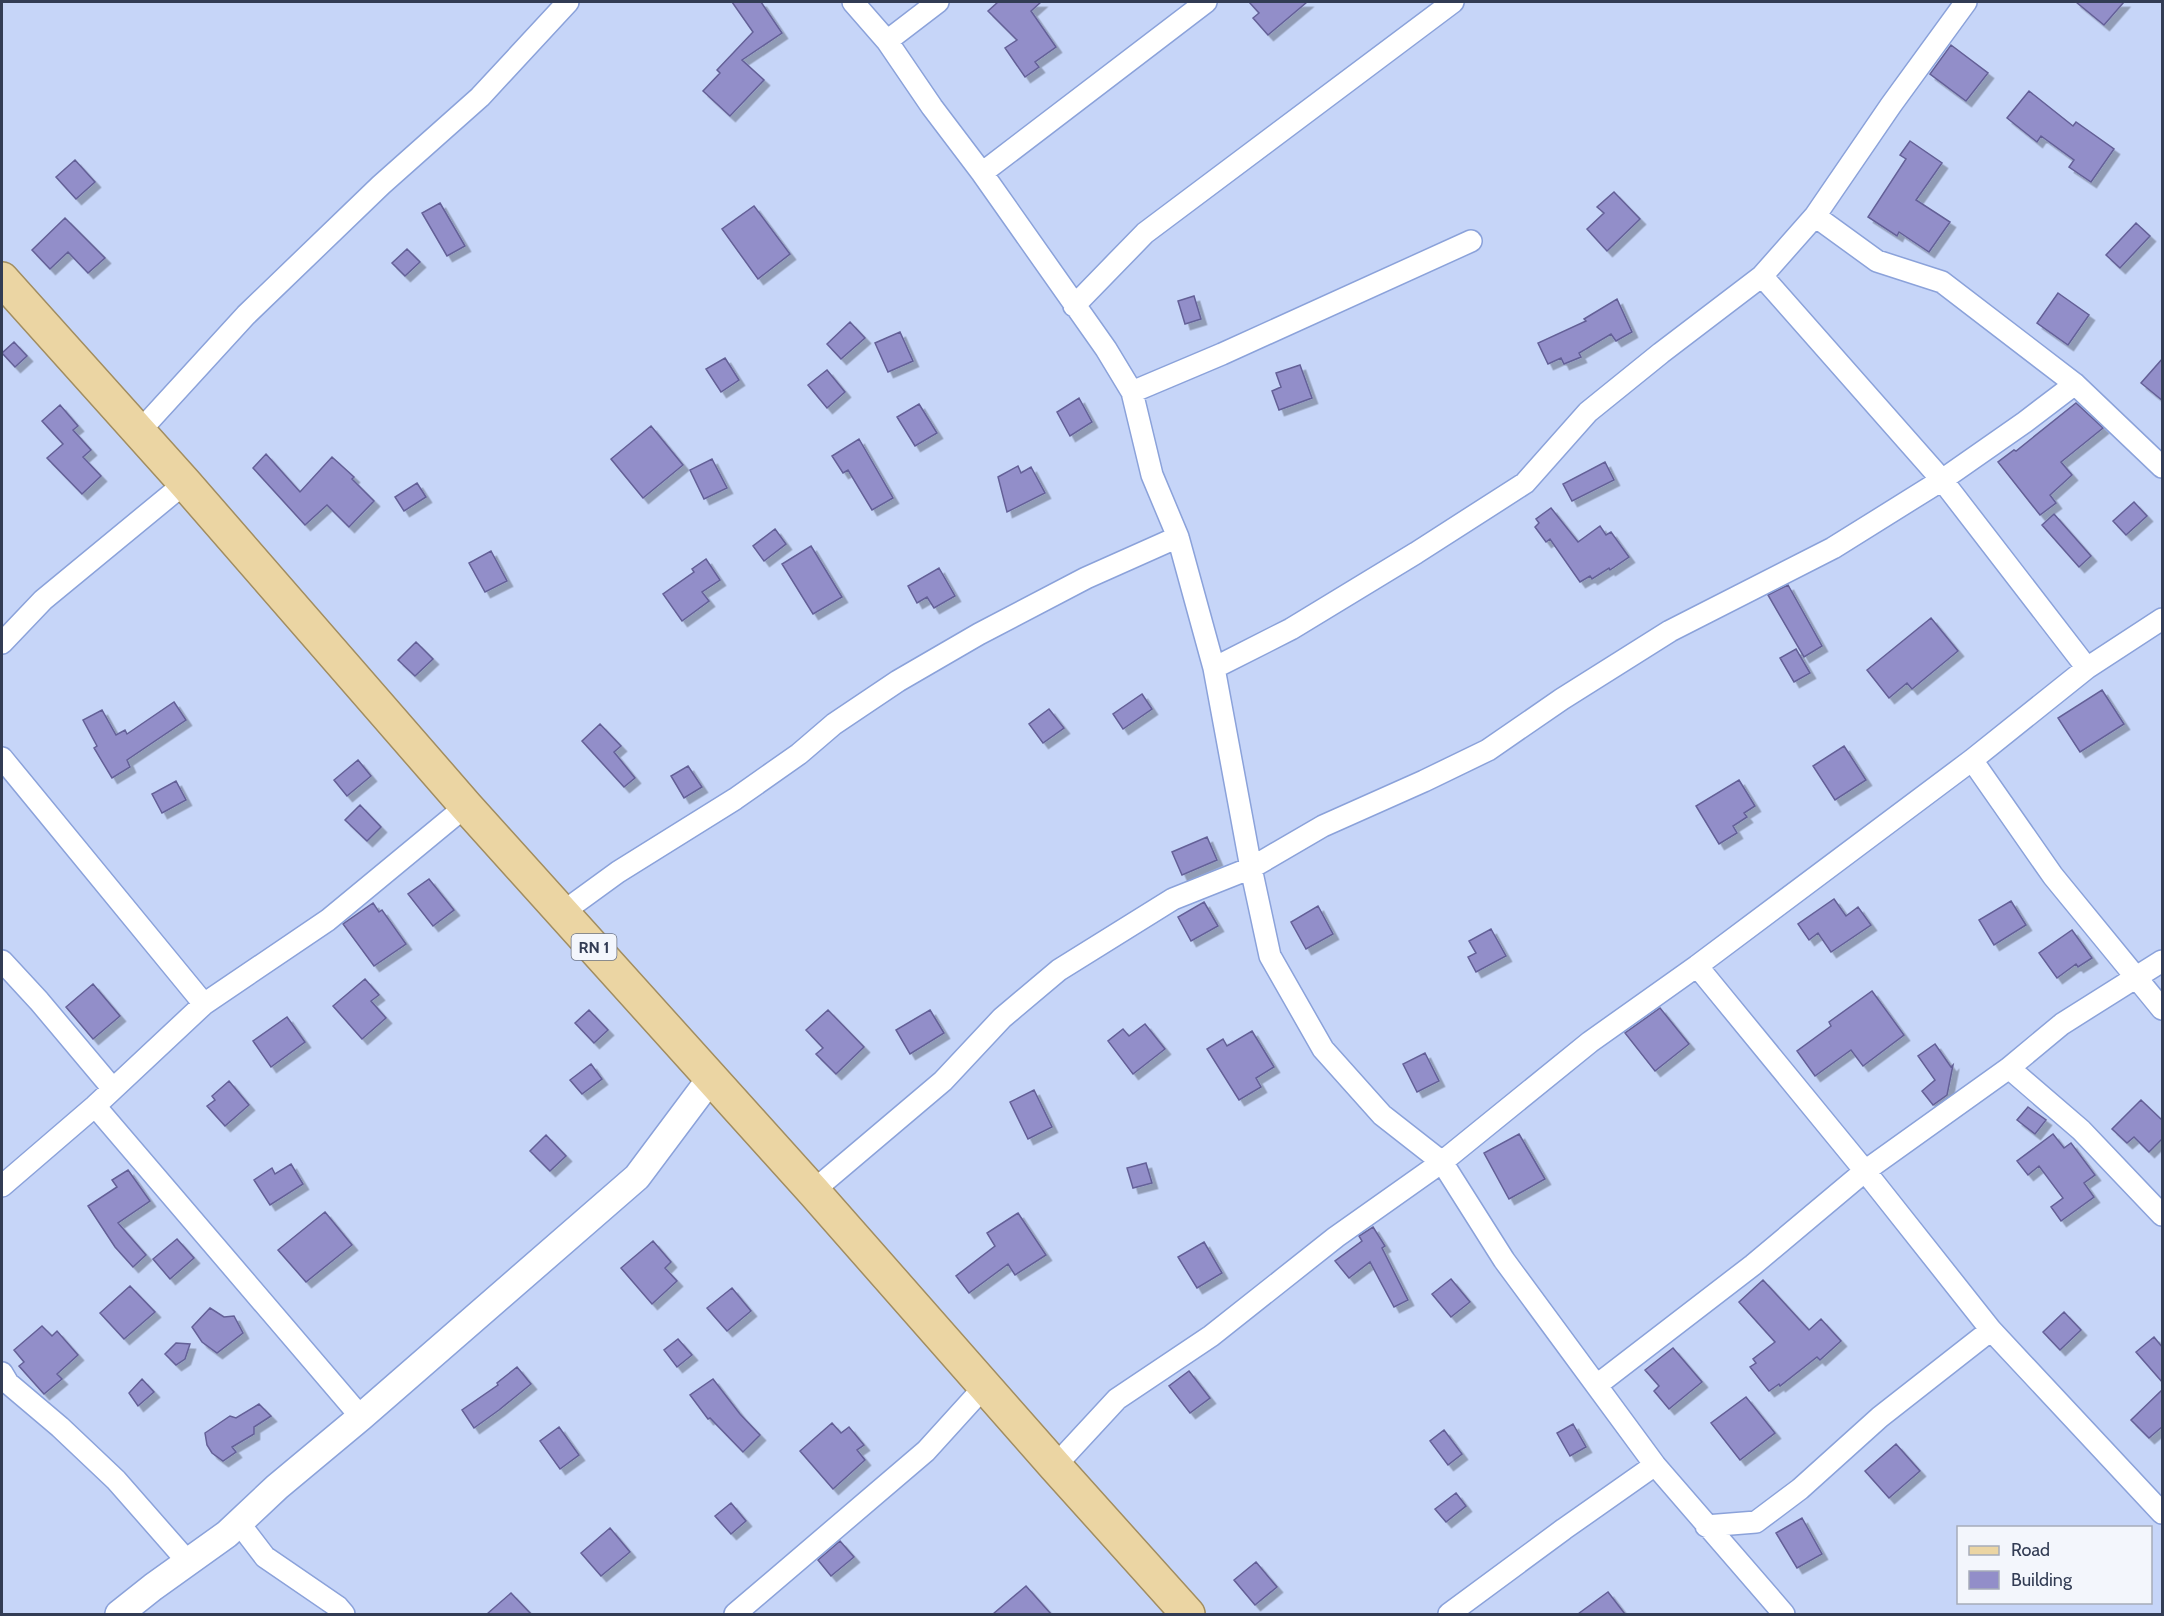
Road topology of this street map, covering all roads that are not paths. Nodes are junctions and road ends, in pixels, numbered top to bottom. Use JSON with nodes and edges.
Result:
{"nodes":[{"id":1,"x":568,"y":2,"type":"edge"},
{"id":2,"x":853,"y":2,"type":"edge"},
{"id":3,"x":938,"y":2,"type":"edge"},
{"id":4,"x":1206,"y":2,"type":"edge"},
{"id":5,"x":1453,"y":2,"type":"edge"},
{"id":6,"x":1966,"y":2,"type":"edge"},
{"id":7,"x":887,"y":41,"type":"junction"},
{"id":8,"x":982,"y":173,"type":"junction"},
{"id":9,"x":1815,"y":216,"type":"junction"},
{"id":10,"x":1471,"y":241,"type":"dead end"},
{"id":11,"x":1762,"y":276,"type":"junction"},
{"id":12,"x":2,"y":279,"type":"edge"},
{"id":13,"x":1074,"y":306,"type":"junction"},
{"id":14,"x":2075,"y":384,"type":"junction"},
{"id":15,"x":1132,"y":392,"type":"junction"},
{"id":16,"x":138,"y":433,"type":"junction"},
{"id":17,"x":2163,"y":467,"type":"edge"},
{"id":18,"x":1942,"y":480,"type":"junction"},
{"id":19,"x":185,"y":483,"type":"junction"},
{"id":20,"x":1178,"y":537,"type":"junction"},
{"id":21,"x":2162,"y":621,"type":"edge"},
{"id":22,"x":2,"y":643,"type":"edge"},
{"id":23,"x":1214,"y":668,"type":"junction"},
{"id":24,"x":2087,"y":668,"type":"junction"},
{"id":25,"x":2,"y":758,"type":"edge"},
{"id":26,"x":1972,"y":760,"type":"junction"},
{"id":27,"x":466,"y":806,"type":"junction"},
{"id":28,"x":1251,"y":868,"type":"junction"},
{"id":29,"x":563,"y":912,"type":"junction"},
{"id":30,"x":2,"y":961,"type":"edge"},
{"id":31,"x":2163,"y":961,"type":"edge"},
{"id":32,"x":1697,"y":966,"type":"junction"},
{"id":33,"x":2134,"y":977,"type":"junction"},
{"id":34,"x":204,"y":1004,"type":"junction"},
{"id":35,"x":2163,"y":1009,"type":"edge"},
{"id":36,"x":2009,"y":1068,"type":"junction"},
{"id":37,"x":711,"y":1078,"type":"junction"},
{"id":38,"x":113,"y":1089,"type":"junction"},
{"id":39,"x":95,"y":1106,"type":"junction"},
{"id":40,"x":1442,"y":1162,"type":"junction"},
{"id":41,"x":1865,"y":1171,"type":"junction"},
{"id":42,"x":2,"y":1186,"type":"edge"},
{"id":43,"x":813,"y":1191,"type":"junction"},
{"id":44,"x":2163,"y":1215,"type":"edge"},
{"id":45,"x":1991,"y":1330,"type":"junction"},
{"id":46,"x":2,"y":1373,"type":"edge"},
{"id":47,"x":1597,"y":1385,"type":"junction"},
{"id":48,"x":985,"y":1386,"type":"junction"},
{"id":49,"x":361,"y":1417,"type":"junction"},
{"id":50,"x":1655,"y":1465,"type":"junction"},
{"id":51,"x":1055,"y":1466,"type":"junction"},
{"id":52,"x":2163,"y":1513,"type":"edge"},
{"id":53,"x":239,"y":1523,"type":"junction"},
{"id":54,"x":1706,"y":1526,"type":"junction"},
{"id":55,"x":188,"y":1562,"type":"junction"},
{"id":56,"x":120,"y":1614,"type":"edge"},
{"id":57,"x":344,"y":1614,"type":"edge"},
{"id":58,"x":735,"y":1614,"type":"edge"},
{"id":59,"x":1188,"y":1614,"type":"edge"},
{"id":60,"x":1449,"y":1614,"type":"edge"},
{"id":61,"x":1784,"y":1614,"type":"edge"}],
"edges":[{"from":1,"to":16,"type":"street"},
{"from":2,"to":7,"type":"street"},
{"from":3,"to":7,"type":"street"},
{"from":4,"to":8,"type":"street"},
{"from":5,"to":13,"type":"street"},
{"from":6,"to":9,"type":"street"},
{"from":7,"to":8,"type":"street"},
{"from":8,"to":13,"type":"street"},
{"from":9,"to":11,"type":"street"},
{"from":9,"to":14,"type":"street"},
{"from":10,"to":15,"type":"street"},
{"from":11,"to":18,"type":"street"},
{"from":11,"to":23,"type":"street"},
{"from":12,"to":16,"type":"main road","number":"RN 1"},
{"from":13,"to":15,"type":"street"},
{"from":14,"to":17,"type":"street"},
{"from":14,"to":18,"type":"street"},
{"from":15,"to":20,"type":"street"},
{"from":16,"to":19,"type":"main road","number":"RN 1"},
{"from":18,"to":24,"type":"street"},
{"from":18,"to":28,"type":"street"},
{"from":19,"to":22,"type":"street"},
{"from":19,"to":27,"type":"main road","number":"RN 1"},
{"from":20,"to":23,"type":"street"},
{"from":20,"to":29,"type":"street"},
{"from":21,"to":24,"type":"street"},
{"from":23,"to":28,"type":"street"},
{"from":24,"to":26,"type":"street"},
{"from":25,"to":34,"type":"street"},
{"from":26,"to":32,"type":"street"},
{"from":26,"to":33,"type":"street"},
{"from":27,"to":29,"type":"main road","number":"RN 1"},
{"from":27,"to":34,"type":"street"},
{"from":28,"to":40,"type":"street"},
{"from":28,"to":43,"type":"street"},
{"from":29,"to":37,"type":"main road","number":"RN 1"},
{"from":30,"to":38,"type":"street"},
{"from":31,"to":33,"type":"street"},
{"from":32,"to":40,"type":"street"},
{"from":32,"to":41,"type":"street"},
{"from":33,"to":35,"type":"street"},
{"from":33,"to":36,"type":"street"},
{"from":34,"to":38,"type":"street"},
{"from":36,"to":41,"type":"street"},
{"from":36,"to":44,"type":"street"},
{"from":37,"to":43,"type":"main road","number":"RN 1"},
{"from":37,"to":49,"type":"street"},
{"from":38,"to":39,"type":"street"},
{"from":39,"to":42,"type":"street"},
{"from":39,"to":49,"type":"street"},
{"from":40,"to":47,"type":"street"},
{"from":40,"to":51,"type":"street"},
{"from":41,"to":45,"type":"street"},
{"from":41,"to":47,"type":"street"},
{"from":43,"to":48,"type":"main road","number":"RN 1"},
{"from":45,"to":52,"type":"street"},
{"from":45,"to":54,"type":"street"},
{"from":46,"to":55,"type":"street"},
{"from":47,"to":50,"type":"street"},
{"from":48,"to":51,"type":"main road","number":"RN 1"},
{"from":48,"to":58,"type":"street"},
{"from":49,"to":53,"type":"street"},
{"from":50,"to":54,"type":"street"},
{"from":50,"to":60,"type":"street"},
{"from":51,"to":59,"type":"main road","number":"RN 1"},
{"from":53,"to":55,"type":"street"},
{"from":53,"to":57,"type":"street"},
{"from":54,"to":61,"type":"street"},
{"from":55,"to":56,"type":"street"}]}
